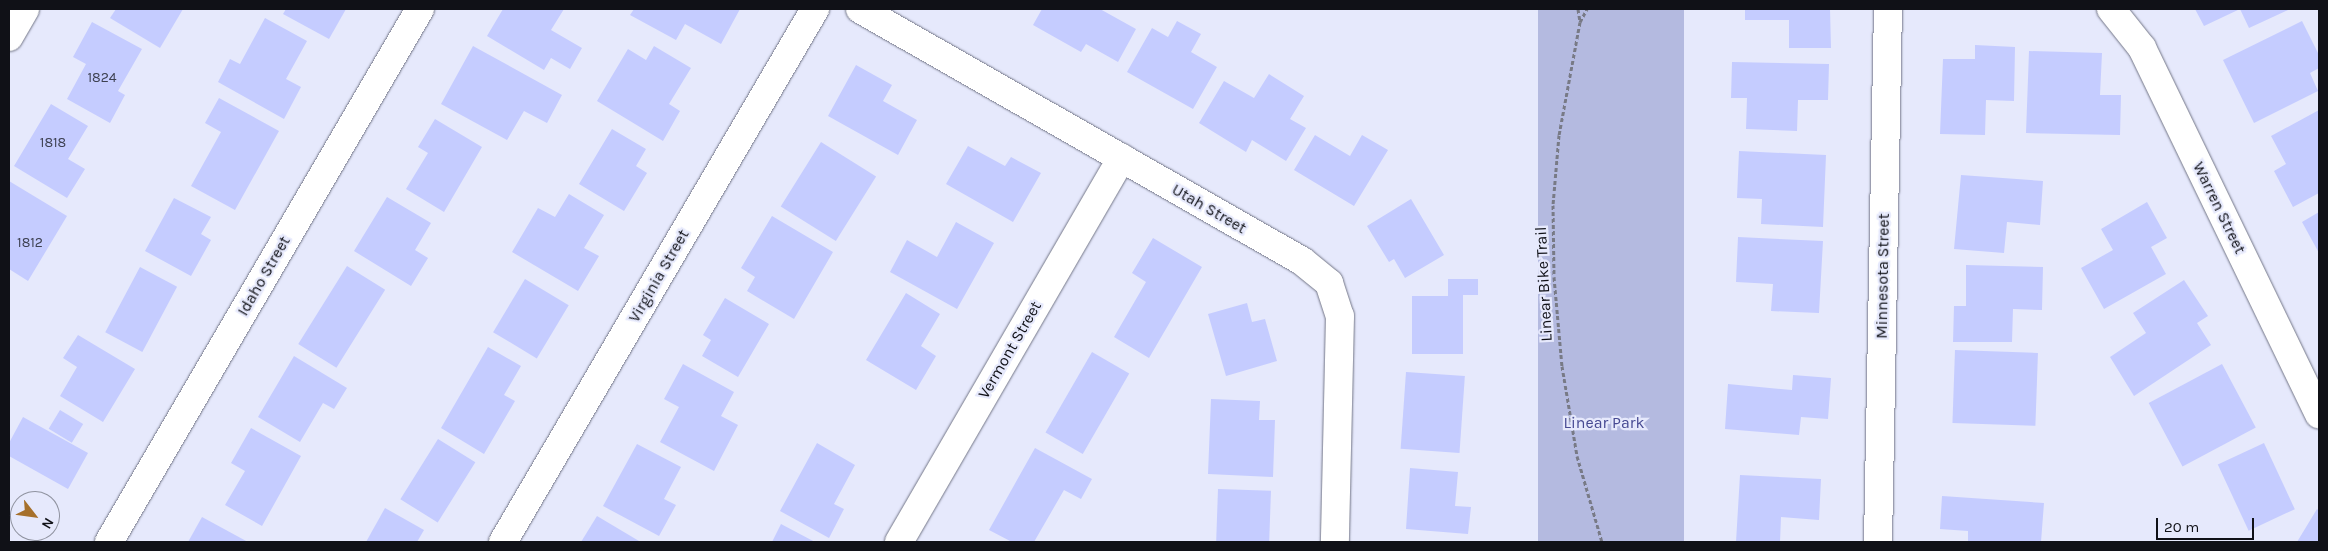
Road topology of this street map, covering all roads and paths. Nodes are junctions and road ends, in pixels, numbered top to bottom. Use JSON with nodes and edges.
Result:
{"nodes":[{"id":1,"x":25,"y":9,"type":"edge"},
{"id":2,"x":420,"y":9,"type":"edge"},
{"id":3,"x":814,"y":9,"type":"edge"},
{"id":4,"x":860,"y":9,"type":"edge"},
{"id":5,"x":1578,"y":9,"type":"edge"},
{"id":6,"x":1587,"y":9,"type":"edge"},
{"id":7,"x":1888,"y":9,"type":"edge"},
{"id":8,"x":2111,"y":9,"type":"edge"},
{"id":9,"x":1580,"y":22,"type":"junction"},
{"id":10,"x":9,"y":37,"type":"edge"},
{"id":11,"x":1122,"y":158,"type":"junction"},
{"id":12,"x":2319,"y":414,"type":"edge"},
{"id":13,"x":109,"y":542,"type":"edge"},
{"id":14,"x":503,"y":542,"type":"edge"},
{"id":15,"x":899,"y":542,"type":"edge"},
{"id":16,"x":1335,"y":542,"type":"edge"},
{"id":17,"x":1602,"y":542,"type":"edge"},
{"id":18,"x":1878,"y":542,"type":"edge"}],
"edges":[{"from":1,"to":10,"type":"street"},
{"from":2,"to":13,"type":"street","name":"Idaho Street"},
{"from":3,"to":14,"type":"street","name":"Virginia Street"},
{"from":4,"to":11,"type":"street","name":"Utah Street"},
{"from":5,"to":9,"type":"path","name":"Linear Bike Trail"},
{"from":6,"to":9,"type":"path","name":"Linear Bike Trail"},
{"from":7,"to":18,"type":"street","name":"Minnesota Street"},
{"from":8,"to":12,"type":"street","name":"Warren Street"},
{"from":9,"to":17,"type":"path","name":"Linear Bike Trail"},
{"from":11,"to":15,"type":"street","name":"Vermont Street"},
{"from":11,"to":16,"type":"street","name":"Utah Street"}]}
